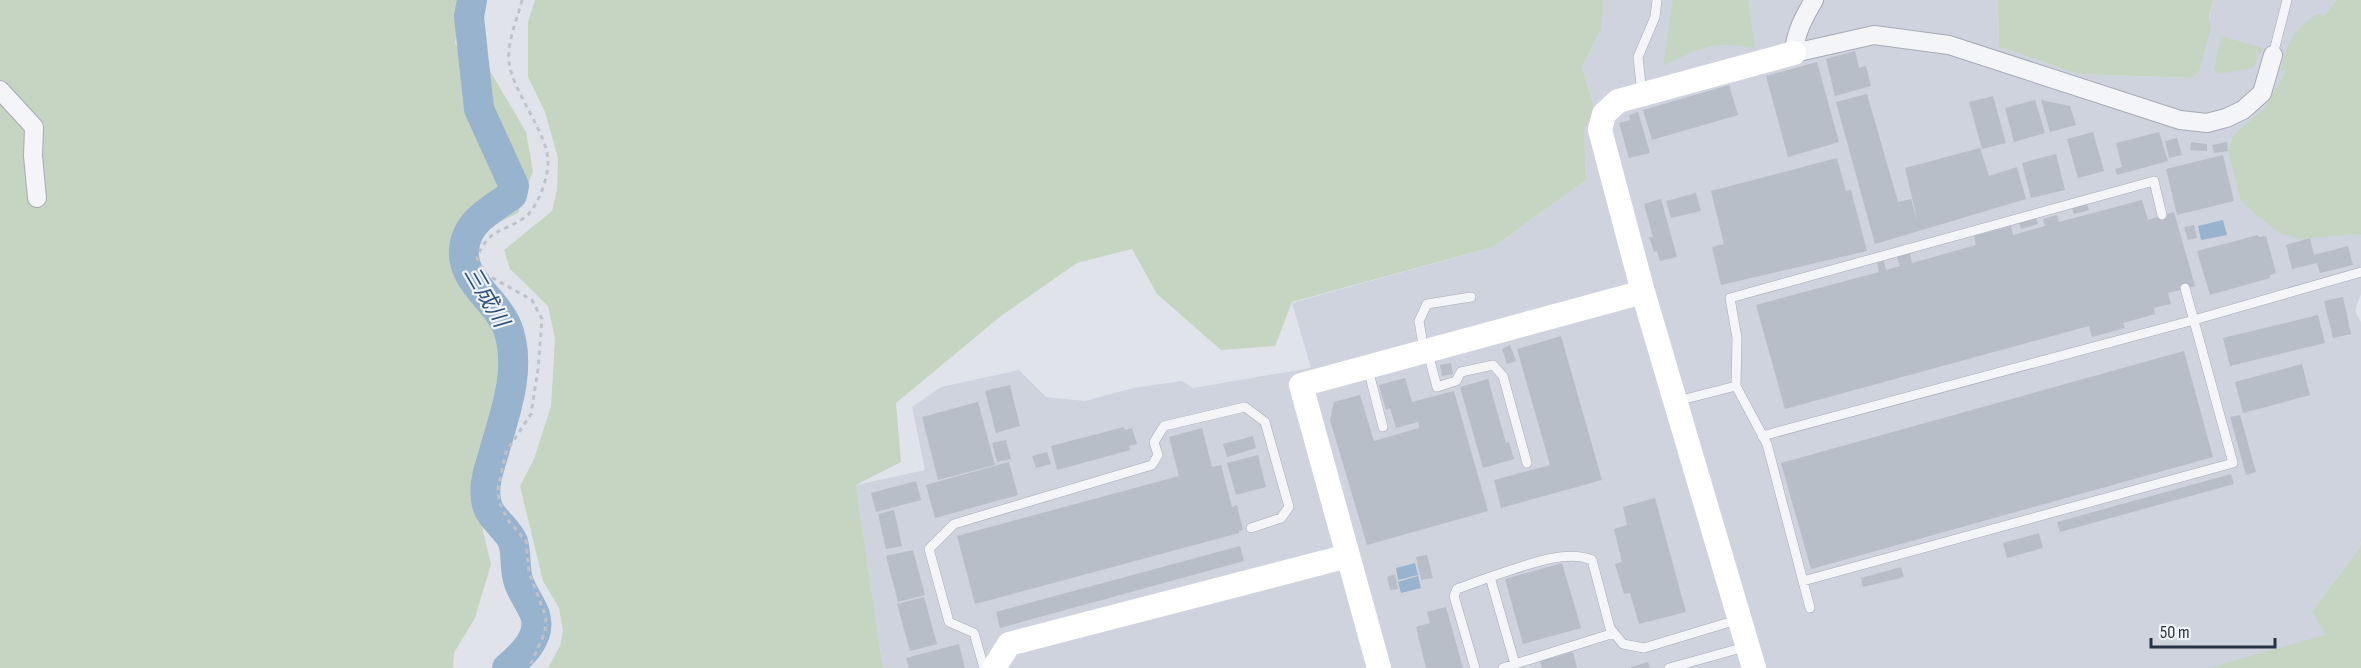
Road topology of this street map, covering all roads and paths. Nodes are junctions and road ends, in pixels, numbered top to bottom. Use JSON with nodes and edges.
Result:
{"nodes":[{"id":1,"x":522,"y":0,"type":"edge"},
{"id":2,"x":1657,"y":0,"type":"edge"},
{"id":3,"x":1814,"y":0,"type":"edge"},
{"id":4,"x":2286,"y":0,"type":"edge"},
{"id":5,"x":1794,"y":53,"type":"junction"},
{"id":6,"x":2273,"y":55,"type":"joint"},
{"id":7,"x":0,"y":90,"type":"edge"},
{"id":8,"x":1642,"y":94,"type":"junction"},
{"id":9,"x":37,"y":198,"type":"dead end"},
{"id":10,"x":2162,"y":216,"type":"dead end"},
{"id":11,"x":2361,"y":272,"type":"edge"},
{"id":12,"x":2186,"y":288,"type":"dead end"},
{"id":13,"x":1642,"y":292,"type":"junction"},
{"id":14,"x":1471,"y":297,"type":"dead end"},
{"id":15,"x":2194,"y":320,"type":"junction"},
{"id":16,"x":1426,"y":351,"type":"junction"},
{"id":17,"x":1367,"y":367,"type":"junction"},
{"id":18,"x":1736,"y":386,"type":"junction"},
{"id":19,"x":1675,"y":402,"type":"junction"},
{"id":20,"x":1383,"y":427,"type":"dead end"},
{"id":21,"x":1762,"y":436,"type":"junction"},
{"id":22,"x":1527,"y":463,"type":"dead end"},
{"id":23,"x":1251,"y":528,"type":"dead end"},
{"id":24,"x":1348,"y":556,"type":"junction"},
{"id":25,"x":1490,"y":578,"type":"junction"},
{"id":26,"x":1803,"y":581,"type":"junction"},
{"id":27,"x":1810,"y":608,"type":"dead end"},
{"id":28,"x":1740,"y":619,"type":"junction"},
{"id":29,"x":1614,"y":633,"type":"junction"},
{"id":30,"x":1751,"y":657,"type":"edge"},
{"id":31,"x":1515,"y":664,"type":"junction"},
{"id":32,"x":529,"y":668,"type":"edge"},
{"id":33,"x":984,"y":668,"type":"edge"},
{"id":34,"x":994,"y":668,"type":"edge"},
{"id":35,"x":1379,"y":668,"type":"edge"},
{"id":36,"x":1474,"y":668,"type":"edge"},
{"id":37,"x":1503,"y":668,"type":"edge"},
{"id":38,"x":1669,"y":668,"type":"edge"}],
"edges":[{"from":1,"to":32,"type":"path"},
{"from":2,"to":8,"type":"lane"},
{"from":3,"to":5,"type":"street"},
{"from":4,"to":6,"type":"lane"},
{"from":5,"to":6,"type":"street"},
{"from":5,"to":8,"type":"street"},
{"from":7,"to":9,"type":"street"},
{"from":8,"to":13,"type":"street"},
{"from":10,"to":18,"type":"lane"},
{"from":11,"to":15,"type":"lane"},
{"from":12,"to":15,"type":"lane"},
{"from":13,"to":16,"type":"street"},
{"from":13,"to":19,"type":"street"},
{"from":14,"to":16,"type":"lane"},
{"from":15,"to":21,"type":"lane"},
{"from":15,"to":26,"type":"lane"},
{"from":16,"to":17,"type":"street"},
{"from":16,"to":22,"type":"lane"},
{"from":17,"to":20,"type":"lane"},
{"from":17,"to":24,"type":"street"},
{"from":18,"to":19,"type":"lane"},
{"from":18,"to":21,"type":"lane"},
{"from":19,"to":28,"type":"street"},
{"from":21,"to":26,"type":"lane"},
{"from":23,"to":33,"type":"lane"},
{"from":24,"to":34,"type":"street"},
{"from":24,"to":35,"type":"street"},
{"from":25,"to":29,"type":"lane"},
{"from":25,"to":31,"type":"lane"},
{"from":25,"to":36,"type":"lane"},
{"from":26,"to":27,"type":"lane"},
{"from":28,"to":29,"type":"lane"},
{"from":28,"to":30,"type":"street"},
{"from":29,"to":31,"type":"lane"},
{"from":30,"to":38,"type":"lane"},
{"from":31,"to":37,"type":"lane"}]}
